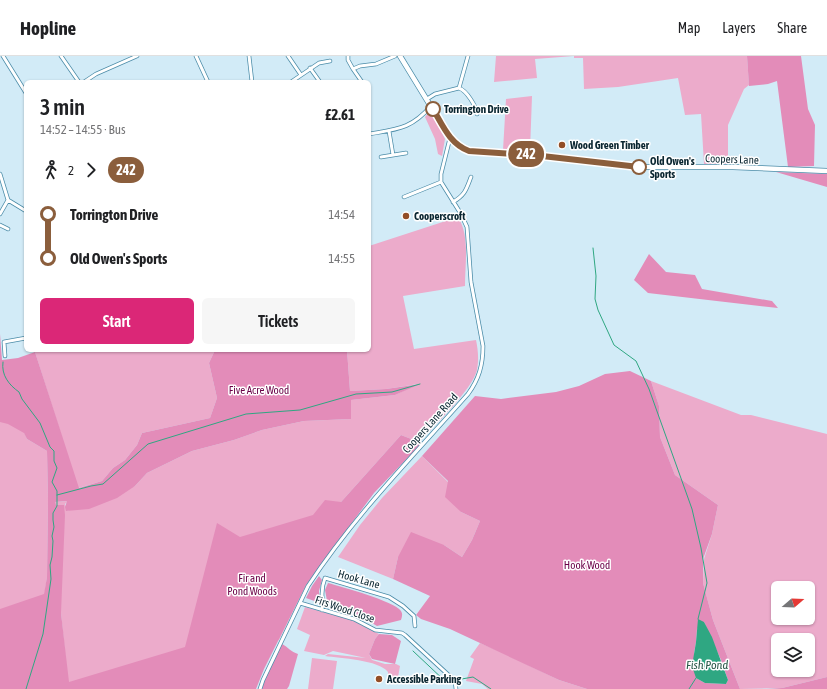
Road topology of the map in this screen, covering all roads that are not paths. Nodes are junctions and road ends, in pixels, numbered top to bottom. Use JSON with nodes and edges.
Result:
{"nodes":[{"id":1,"x":3,"y":56,"type":"edge"},
{"id":2,"x":62,"y":56,"type":"edge"},
{"id":3,"x":137,"y":56,"type":"edge"},
{"id":4,"x":196,"y":56,"type":"edge"},
{"id":5,"x":249,"y":56,"type":"edge"},
{"id":6,"x":288,"y":56,"type":"edge"},
{"id":7,"x":348,"y":56,"type":"edge"},
{"id":8,"x":395,"y":56,"type":"edge"},
{"id":9,"x":400,"y":56,"type":"edge"},
{"id":10,"x":468,"y":56,"type":"edge"},
{"id":11,"x":330,"y":61,"type":"dead end"},
{"id":12,"x":310,"y":68,"type":"junction"},
{"id":13,"x":353,"y":69,"type":"junction"},
{"id":14,"x":301,"y":75,"type":"junction"},
{"id":15,"x":90,"y":78,"type":"joint"},
{"id":16,"x":78,"y":80,"type":"edge"},
{"id":17,"x":87,"y":80,"type":"edge"},
{"id":18,"x":207,"y":80,"type":"edge"},
{"id":19,"x":252,"y":80,"type":"edge"},
{"id":20,"x":294,"y":80,"type":"edge"},
{"id":21,"x":319,"y":80,"type":"edge"},
{"id":22,"x":361,"y":80,"type":"edge"},
{"id":23,"x":459,"y":88,"type":"junction"},
{"id":24,"x":24,"y":90,"type":"edge"},
{"id":25,"x":427,"y":99,"type":"junction"},
{"id":26,"x":431,"y":106,"type":"junction"},
{"id":27,"x":478,"y":114,"type":"dead end"},
{"id":28,"x":390,"y":131,"type":"junction"},
{"id":29,"x":371,"y":134,"type":"edge"},
{"id":30,"x":450,"y":138,"type":"junction"},
{"id":31,"x":406,"y":153,"type":"dead end"},
{"id":32,"x":393,"y":155,"type":"junction"},
{"id":33,"x":381,"y":157,"type":"dead end"},
{"id":34,"x":827,"y":171,"type":"edge"},
{"id":35,"x":0,"y":174,"type":"edge"},
{"id":36,"x":471,"y":177,"type":"dead end"},
{"id":37,"x":441,"y":182,"type":"junction"},
{"id":38,"x":404,"y":197,"type":"dead end"},
{"id":39,"x":8,"y":200,"type":"junction"},
{"id":40,"x":453,"y":202,"type":"junction"},
{"id":41,"x":24,"y":210,"type":"edge"},
{"id":42,"x":0,"y":214,"type":"edge"},
{"id":43,"x":0,"y":225,"type":"edge"},
{"id":44,"x":8,"y":229,"type":"dead end"},
{"id":45,"x":24,"y":338,"type":"edge"},
{"id":46,"x":5,"y":356,"type":"dead end"},
{"id":47,"x":300,"y":602,"type":"junction"},
{"id":48,"x":322,"y":610,"type":"junction"},
{"id":49,"x":415,"y":626,"type":"dead end"},
{"id":50,"x":260,"y":689,"type":"edge"},
{"id":51,"x":456,"y":689,"type":"edge"}],
"edges":[{"from":1,"to":24,"type":"street"},
{"from":2,"to":16,"type":"street"},
{"from":3,"to":15,"type":"street"},
{"from":4,"to":18,"type":"street"},
{"from":5,"to":19,"type":"street"},
{"from":6,"to":14,"type":"street"},
{"from":7,"to":13,"type":"street"},
{"from":8,"to":13,"type":"street"},
{"from":9,"to":25,"type":"main road"},
{"from":10,"to":23,"type":"street"},
{"from":11,"to":12,"type":"street"},
{"from":12,"to":14,"type":"street"},
{"from":12,"to":21,"type":"street"},
{"from":13,"to":22,"type":"street"},
{"from":14,"to":20,"type":"street"},
{"from":15,"to":17,"type":"street"},
{"from":23,"to":25,"type":"street"},
{"from":23,"to":27,"type":"street"},
{"from":25,"to":26,"type":"main road"},
{"from":26,"to":28,"type":"street"},
{"from":26,"to":30,"type":"main road"},
{"from":28,"to":29,"type":"street"},
{"from":28,"to":32,"type":"street"},
{"from":30,"to":34,"type":"main road","name":"Coopers Lane"},
{"from":30,"to":37,"type":"street"},
{"from":31,"to":32,"type":"street"},
{"from":32,"to":33,"type":"street"},
{"from":35,"to":39,"type":"street"},
{"from":36,"to":40,"type":"street"},
{"from":37,"to":38,"type":"street"},
{"from":37,"to":40,"type":"street","name":"Coopers Lane Road"},
{"from":39,"to":41,"type":"street"},
{"from":39,"to":42,"type":"street"},
{"from":40,"to":47,"type":"street","name":"Coopers Lane Road"},
{"from":43,"to":44,"type":"street"},
{"from":45,"to":46,"type":"street"},
{"from":47,"to":48,"type":"street","name":"Firs Wood Close"},
{"from":47,"to":50,"type":"street","name":"Coopers Lane Road"},
{"from":48,"to":49,"type":"street","name":"Hook Lane"},
{"from":48,"to":51,"type":"street","name":"Firs Wood Close"}]}
